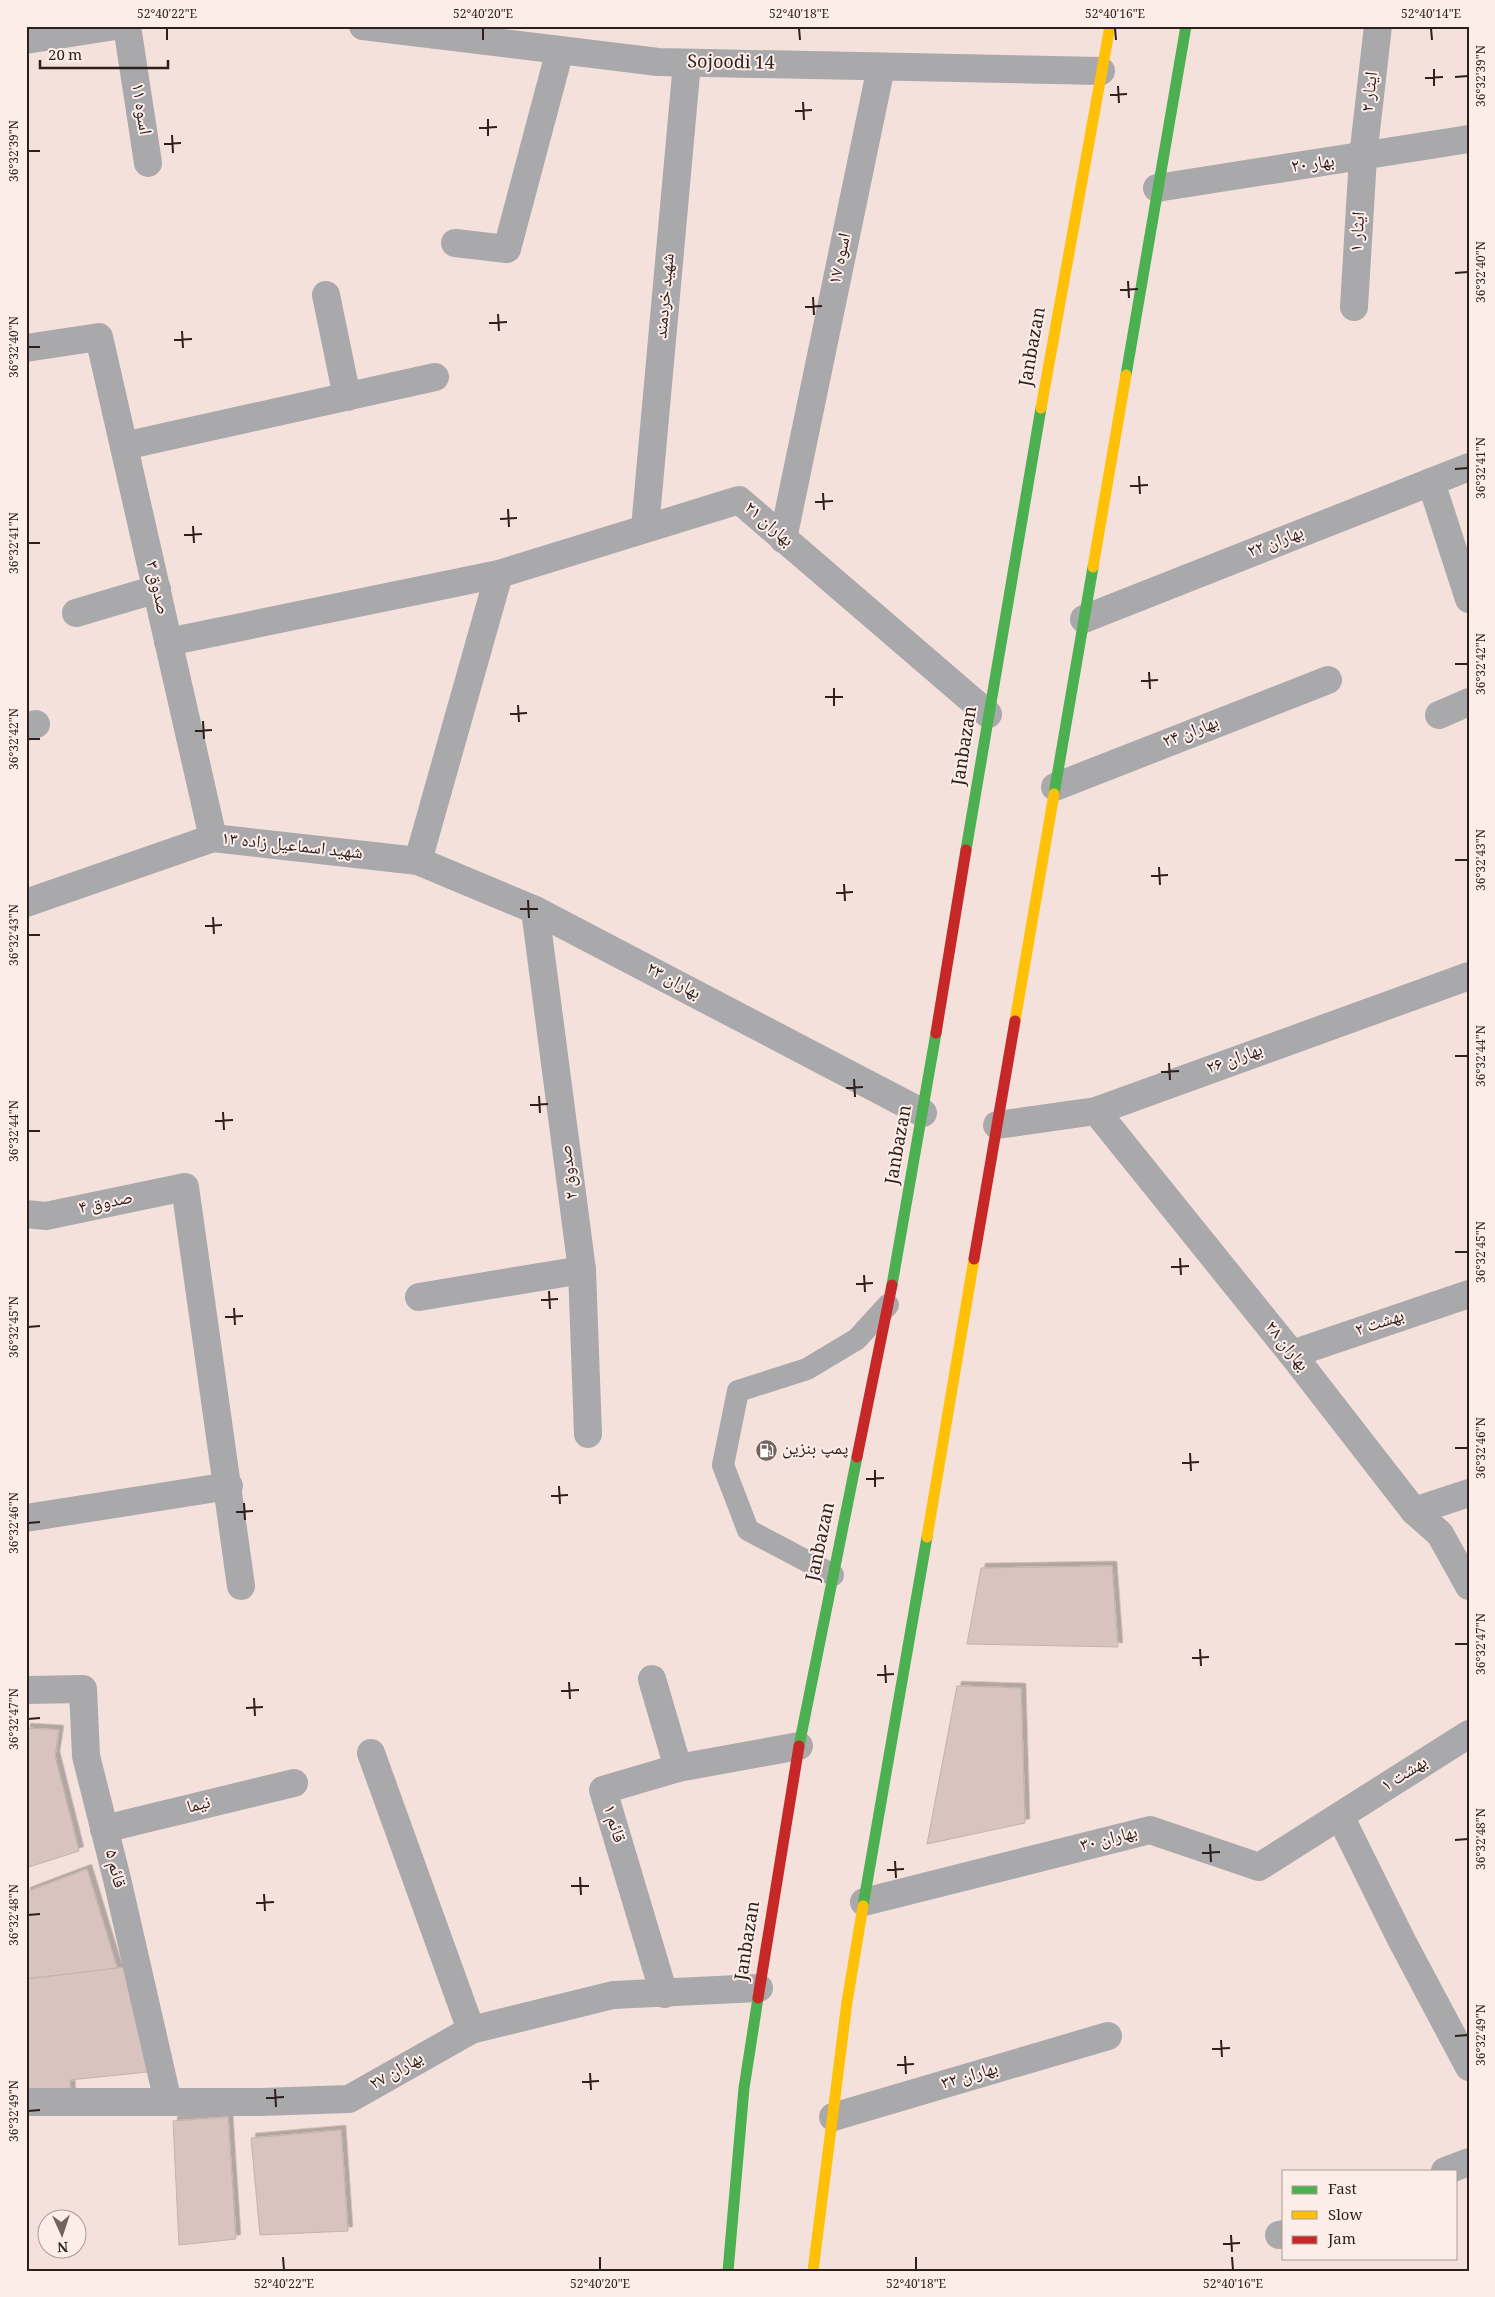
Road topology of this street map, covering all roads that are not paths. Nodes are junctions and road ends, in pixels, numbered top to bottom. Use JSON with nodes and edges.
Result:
{"nodes":[{"id":1,"x":115,"y":26,"type":"edge"},
{"id":2,"x":127,"y":26,"type":"edge"},
{"id":3,"x":363,"y":26,"type":"edge"},
{"id":4,"x":1110,"y":26,"type":"edge"},
{"id":5,"x":1186,"y":26,"type":"edge"},
{"id":6,"x":1378,"y":26,"type":"edge"},
{"id":7,"x":26,"y":40,"type":"edge"},
{"id":8,"x":560,"y":50,"type":"junction"},
{"id":9,"x":687,"y":63,"type":"junction"},
{"id":10,"x":881,"y":68,"type":"junction"},
{"id":11,"x":1101,"y":72,"type":"junction"},
{"id":12,"x":1469,"y":139,"type":"edge"},
{"id":13,"x":1363,"y":157,"type":"junction"},
{"id":14,"x":148,"y":163,"type":"dead end"},
{"id":15,"x":1157,"y":188,"type":"junction"},
{"id":16,"x":455,"y":243,"type":"dead end"},
{"id":17,"x":326,"y":295,"type":"dead end"},
{"id":18,"x":1354,"y":307,"type":"dead end"},
{"id":19,"x":26,"y":348,"type":"edge"},
{"id":20,"x":435,"y":377,"type":"dead end"},
{"id":21,"x":347,"y":397,"type":"junction"},
{"id":22,"x":124,"y":446,"type":"junction"},
{"id":23,"x":1469,"y":467,"type":"edge"},
{"id":24,"x":1431,"y":482,"type":"junction"},
{"id":25,"x":645,"y":528,"type":"junction"},
{"id":26,"x":784,"y":539,"type":"junction"},
{"id":27,"x":499,"y":574,"type":"junction"},
{"id":28,"x":157,"y":589,"type":"junction"},
{"id":29,"x":1469,"y":599,"type":"edge"},
{"id":30,"x":76,"y":613,"type":"dead end"},
{"id":31,"x":1084,"y":619,"type":"junction"},
{"id":32,"x":168,"y":642,"type":"junction"},
{"id":33,"x":1328,"y":680,"type":"dead end"},
{"id":34,"x":1469,"y":702,"type":"edge"},
{"id":35,"x":988,"y":714,"type":"junction"},
{"id":36,"x":1439,"y":715,"type":"dead end"},
{"id":37,"x":1055,"y":787,"type":"junction"},
{"id":38,"x":213,"y":838,"type":"junction"},
{"id":39,"x":418,"y":861,"type":"junction"},
{"id":40,"x":26,"y":903,"type":"edge"},
{"id":41,"x":535,"y":910,"type":"junction"},
{"id":42,"x":1469,"y":976,"type":"edge"},
{"id":43,"x":1096,"y":1111,"type":"junction"},
{"id":44,"x":923,"y":1113,"type":"junction"},
{"id":45,"x":997,"y":1125,"type":"junction"},
{"id":46,"x":26,"y":1214,"type":"edge"},
{"id":47,"x":582,"y":1270,"type":"junction"},
{"id":48,"x":1469,"y":1294,"type":"edge"},
{"id":49,"x":418,"y":1297,"type":"dead end"},
{"id":50,"x":888,"y":1305,"type":"junction"},
{"id":51,"x":1292,"y":1354,"type":"junction"},
{"id":52,"x":588,"y":1434,"type":"dead end"},
{"id":53,"x":229,"y":1486,"type":"junction"},
{"id":54,"x":1469,"y":1493,"type":"edge"},
{"id":55,"x":1414,"y":1511,"type":"junction"},
{"id":56,"x":26,"y":1518,"type":"edge"},
{"id":57,"x":833,"y":1575,"type":"junction"},
{"id":58,"x":241,"y":1586,"type":"dead end"},
{"id":59,"x":1469,"y":1586,"type":"edge"},
{"id":60,"x":652,"y":1679,"type":"dead end"},
{"id":61,"x":26,"y":1690,"type":"edge"},
{"id":62,"x":1469,"y":1734,"type":"edge"},
{"id":63,"x":800,"y":1746,"type":"junction"},
{"id":64,"x":371,"y":1753,"type":"dead end"},
{"id":65,"x":678,"y":1768,"type":"junction"},
{"id":66,"x":294,"y":1783,"type":"dead end"},
{"id":67,"x":1340,"y":1816,"type":"junction"},
{"id":68,"x":104,"y":1829,"type":"junction"},
{"id":69,"x":864,"y":1902,"type":"junction"},
{"id":70,"x":759,"y":1988,"type":"junction"},
{"id":71,"x":664,"y":1994,"type":"junction"},
{"id":72,"x":471,"y":2030,"type":"junction"},
{"id":73,"x":1108,"y":2036,"type":"dead end"},
{"id":74,"x":1469,"y":2067,"type":"edge"},
{"id":75,"x":26,"y":2102,"type":"edge"},
{"id":76,"x":168,"y":2102,"type":"junction"},
{"id":77,"x":833,"y":2117,"type":"junction"},
{"id":78,"x":1469,"y":2162,"type":"edge"},
{"id":79,"x":1448,"y":2170,"type":"edge"},
{"id":80,"x":728,"y":2271,"type":"edge"},
{"id":81,"x":813,"y":2271,"type":"edge"}],
"edges":[{"from":1,"to":7,"type":"street"},
{"from":2,"to":14,"type":"street","name":"اسوه ۱۱"},
{"from":3,"to":8,"type":"street","name":"Sojoodi 14"},
{"from":4,"to":11,"type":"highway","name":"Janbazan"},
{"from":5,"to":15,"type":"highway"},
{"from":6,"to":13,"type":"street","name":"ایثار ۲"},
{"from":8,"to":9,"type":"street","name":"Sojoodi 14"},
{"from":8,"to":16,"type":"street"},
{"from":9,"to":10,"type":"street","name":"Sojoodi 14"},
{"from":9,"to":25,"type":"street","name":"شهید خردمند"},
{"from":10,"to":11,"type":"street","name":"Sojoodi 14"},
{"from":10,"to":26,"type":"street","name":"اسوه ۱۷"},
{"from":11,"to":35,"type":"highway","name":"Janbazan"},
{"from":12,"to":13,"type":"street","name":"بهار ۲۰"},
{"from":13,"to":15,"type":"street","name":"بهار ۲۰"},
{"from":13,"to":18,"type":"street","name":"ایثار ۱"},
{"from":15,"to":31,"type":"highway"},
{"from":17,"to":21,"type":"street"},
{"from":19,"to":22,"type":"street","name":"صدوق ۳"},
{"from":20,"to":21,"type":"street"},
{"from":21,"to":22,"type":"street"},
{"from":22,"to":28,"type":"street","name":"صدوق ۳"},
{"from":23,"to":24,"type":"street","name":"بهاران ۲۲"},
{"from":24,"to":29,"type":"street"},
{"from":24,"to":31,"type":"street","name":"بهاران ۲۲"},
{"from":25,"to":26,"type":"street","name":"بهاران ۲۱"},
{"from":25,"to":27,"type":"street","name":"بهاران ۲۱"},
{"from":26,"to":35,"type":"street","name":"بهاران ۲۱"},
{"from":27,"to":32,"type":"street","name":"بهاران ۲۱"},
{"from":27,"to":39,"type":"street"},
{"from":28,"to":30,"type":"street"},
{"from":28,"to":32,"type":"street","name":"صدوق ۳"},
{"from":31,"to":37,"type":"highway"},
{"from":32,"to":38,"type":"street","name":"صدوق ۳"},
{"from":33,"to":37,"type":"street","name":"بهاران ۲۴"},
{"from":34,"to":36,"type":"street"},
{"from":35,"to":44,"type":"highway","name":"Janbazan"},
{"from":37,"to":45,"type":"highway"},
{"from":38,"to":39,"type":"street","name":"شهید اسماعیل زاده ۱۳"},
{"from":38,"to":40,"type":"street","name":"شهید اسماعیل زاده ۱۳"},
{"from":39,"to":41,"type":"street","name":"بهاران ۲۳"},
{"from":41,"to":44,"type":"street","name":"بهاران ۲۳"},
{"from":41,"to":47,"type":"street","name":"صدوق ۲"},
{"from":42,"to":43,"type":"street","name":"بهاران ۲۶"},
{"from":43,"to":45,"type":"street","name":"بهاران ۲۶"},
{"from":43,"to":51,"type":"street","name":"بهاران ۲۸"},
{"from":44,"to":50,"type":"highway","name":"Janbazan"},
{"from":45,"to":69,"type":"highway"},
{"from":46,"to":53,"type":"street","name":"صدوق ۴"},
{"from":47,"to":49,"type":"street"},
{"from":47,"to":52,"type":"street","name":"صدوق ۲"},
{"from":48,"to":51,"type":"street","name":"بهشت ۲"},
{"from":50,"to":57,"type":"highway","name":"Janbazan"},
{"from":50,"to":57,"type":"lane"},
{"from":51,"to":55,"type":"street","name":"بهاران ۲۸"},
{"from":53,"to":56,"type":"street"},
{"from":53,"to":58,"type":"street"},
{"from":54,"to":55,"type":"street"},
{"from":55,"to":59,"type":"street","name":"بهاران ۲۸"},
{"from":57,"to":63,"type":"highway","name":"Janbazan"},
{"from":60,"to":65,"type":"street"},
{"from":61,"to":68,"type":"street","name":"قائم ۵"},
{"from":62,"to":67,"type":"street","name":"بهشت ۱"},
{"from":63,"to":65,"type":"street","name":"قائم ۱"},
{"from":63,"to":70,"type":"highway","name":"Janbazan"},
{"from":64,"to":72,"type":"street"},
{"from":65,"to":71,"type":"street","name":"قائم ۱"},
{"from":66,"to":68,"type":"street","name":"نیما"},
{"from":67,"to":69,"type":"street","name":"بهاران ۳۰"},
{"from":67,"to":74,"type":"street"},
{"from":68,"to":76,"type":"street","name":"قائم ۵"},
{"from":69,"to":77,"type":"highway"},
{"from":70,"to":71,"type":"street","name":"بهاران ۲۷"},
{"from":70,"to":80,"type":"highway","name":"Janbazan"},
{"from":71,"to":72,"type":"street","name":"بهاران ۲۷"},
{"from":72,"to":76,"type":"street","name":"بهاران ۲۷"},
{"from":73,"to":77,"type":"street","name":"بهاران ۳۲"},
{"from":75,"to":76,"type":"street","name":"بهاران ۲۷"},
{"from":77,"to":81,"type":"highway"},
{"from":78,"to":79,"type":"street"}]}
